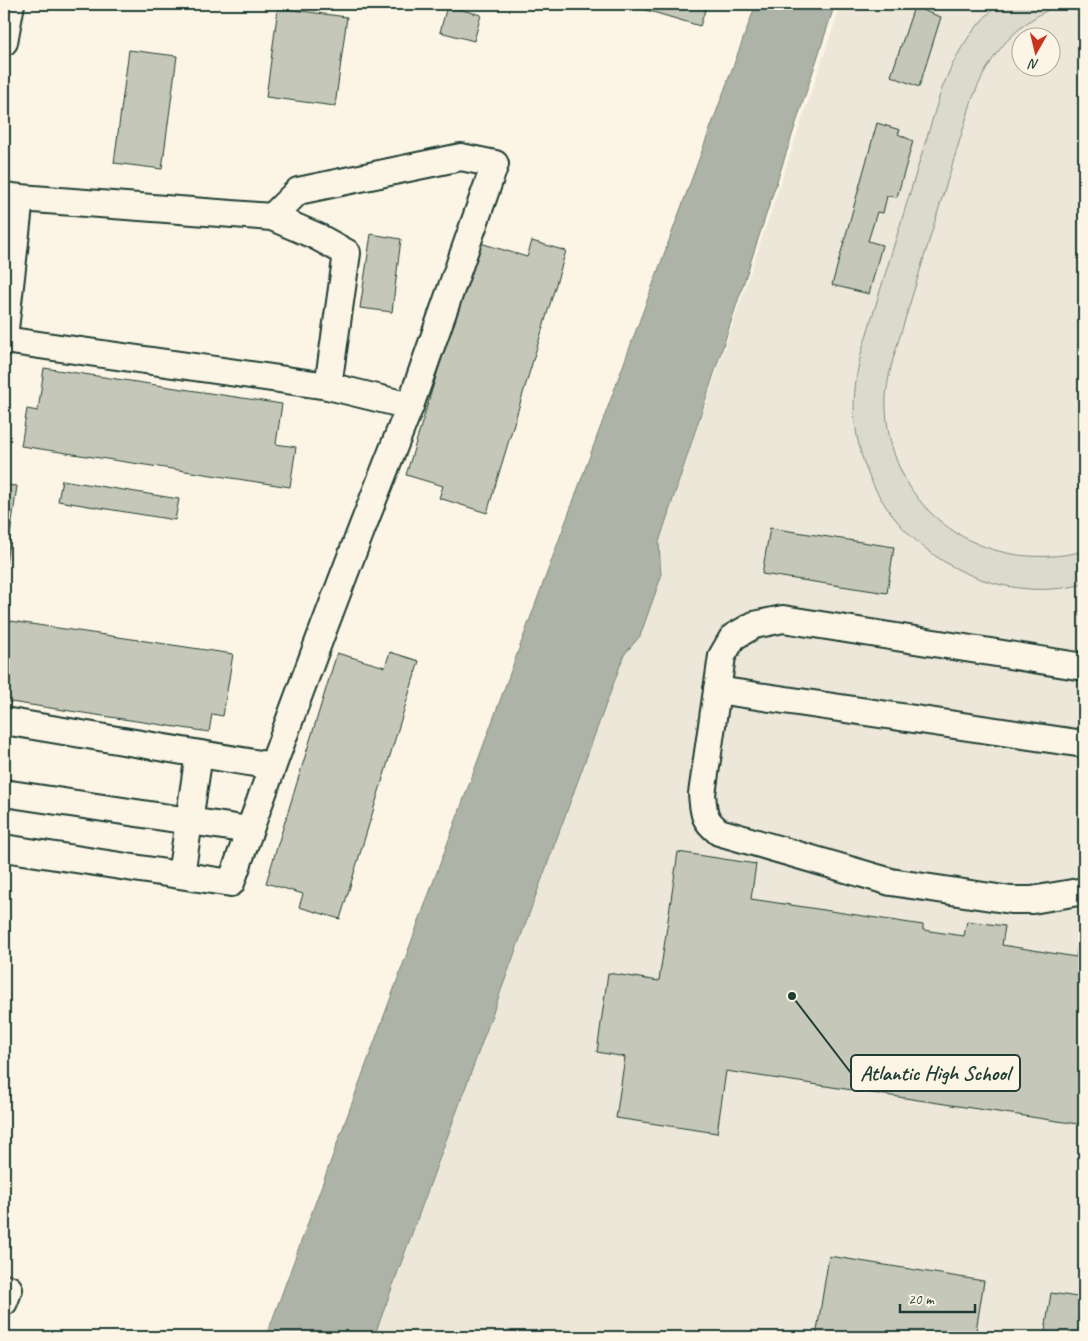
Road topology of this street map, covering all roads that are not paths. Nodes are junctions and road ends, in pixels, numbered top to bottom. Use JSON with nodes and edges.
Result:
{"nodes":[{"id":1,"x":11,"y":4,"type":"edge"},
{"id":2,"x":4,"y":42,"type":"edge"},
{"id":3,"x":12,"y":197,"type":"edge"},
{"id":4,"x":272,"y":217,"type":"junction"},
{"id":5,"x":4,"y":339,"type":"edge"},
{"id":6,"x":328,"y":386,"type":"junction"},
{"id":7,"x":410,"y":406,"type":"junction"},
{"id":8,"x":1084,"y":667,"type":"edge"},
{"id":9,"x":717,"y":690,"type":"junction"},
{"id":10,"x":4,"y":721,"type":"edge"},
{"id":11,"x":1084,"y":744,"type":"edge"},
{"id":12,"x":199,"y":754,"type":"junction"},
{"id":13,"x":272,"y":766,"type":"junction"},
{"id":14,"x":4,"y":793,"type":"edge"},
{"id":15,"x":188,"y":821,"type":"junction"},
{"id":16,"x":249,"y":830,"type":"junction"},
{"id":17,"x":4,"y":848,"type":"edge"},
{"id":18,"x":181,"y":875,"type":"junction"},
{"id":19,"x":1084,"y":891,"type":"edge"}],
"edges":[{"from":1,"to":2,"type":"lane"},
{"from":3,"to":4,"type":"lane"},
{"from":3,"to":5,"type":"lane"},
{"from":4,"to":6,"type":"lane"},
{"from":4,"to":7,"type":"lane"},
{"from":5,"to":6,"type":"lane"},
{"from":6,"to":7,"type":"lane"},
{"from":7,"to":13,"type":"lane"},
{"from":8,"to":9,"type":"lane"},
{"from":9,"to":11,"type":"lane"},
{"from":9,"to":19,"type":"lane"},
{"from":10,"to":12,"type":"lane"},
{"from":12,"to":13,"type":"lane"},
{"from":12,"to":15,"type":"lane"},
{"from":13,"to":16,"type":"lane"},
{"from":14,"to":15,"type":"lane"},
{"from":15,"to":16,"type":"lane"},
{"from":15,"to":18,"type":"lane"},
{"from":16,"to":18,"type":"lane"},
{"from":17,"to":18,"type":"lane"}]}
